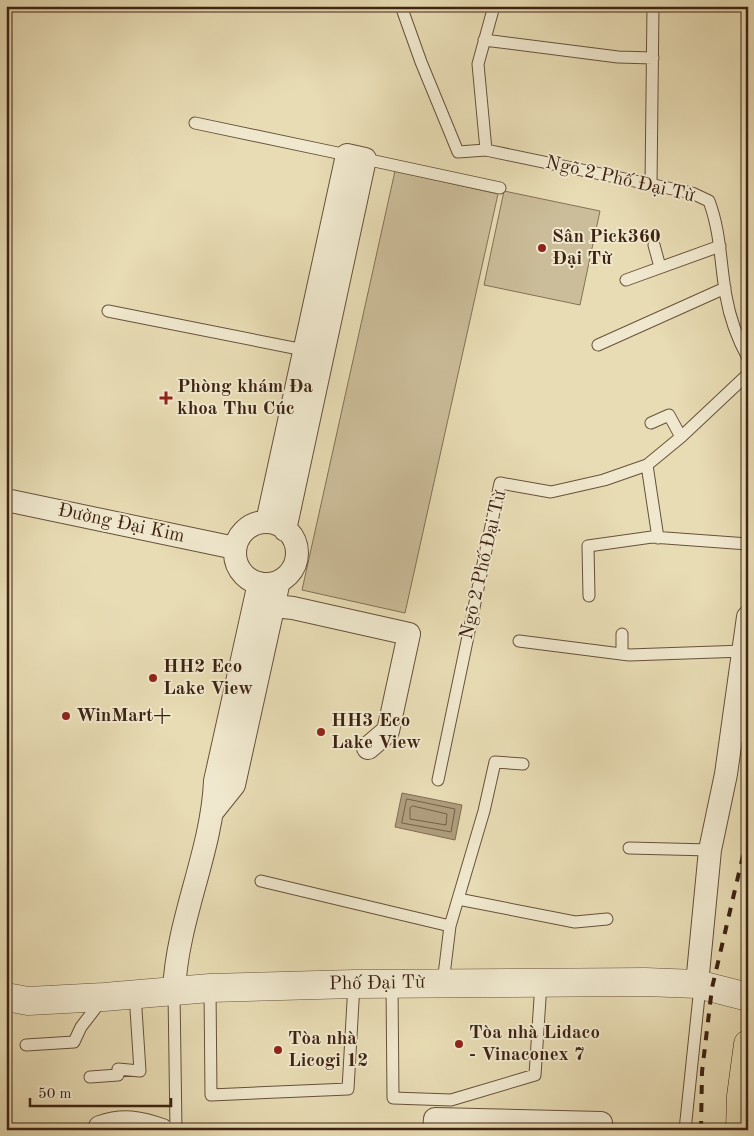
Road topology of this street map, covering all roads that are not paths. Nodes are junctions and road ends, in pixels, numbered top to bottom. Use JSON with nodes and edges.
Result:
{"nodes":[{"id":1,"x":401,"y":6,"type":"edge"},
{"id":2,"x":494,"y":6,"type":"edge"},
{"id":3,"x":653,"y":6,"type":"edge"},
{"id":4,"x":484,"y":40,"type":"junction"},
{"id":5,"x":652,"y":58,"type":"junction"},
{"id":6,"x":195,"y":123,"type":"dead end"},
{"id":7,"x":486,"y":150,"type":"junction"},
{"id":8,"x":356,"y":157,"type":"junction"},
{"id":9,"x":652,"y":185,"type":"junction"},
{"id":10,"x":500,"y":188,"type":"dead end"},
{"id":11,"x":654,"y":245,"type":"dead end"},
{"id":12,"x":720,"y":246,"type":"junction"},
{"id":13,"x":660,"y":268,"type":"junction"},
{"id":14,"x":626,"y":280,"type":"dead end"},
{"id":15,"x":725,"y":288,"type":"junction"},
{"id":16,"x":108,"y":311,"type":"dead end"},
{"id":17,"x":598,"y":345,"type":"dead end"},
{"id":18,"x":304,"y":350,"type":"junction"},
{"id":19,"x":748,"y":358,"type":"edge"},
{"id":20,"x":748,"y":374,"type":"edge"},
{"id":21,"x":650,"y":423,"type":"dead end"},
{"id":22,"x":681,"y":437,"type":"junction"},
{"id":23,"x":647,"y":465,"type":"junction"},
{"id":24,"x":6,"y":500,"type":"edge"},
{"id":25,"x":276,"y":526,"type":"junction"},
{"id":26,"x":658,"y":538,"type":"junction"},
{"id":27,"x":748,"y":544,"type":"edge"},
{"id":28,"x":235,"y":548,"type":"junction"},
{"id":29,"x":269,"y":582,"type":"junction"},
{"id":30,"x":589,"y":596,"type":"dead end"},
{"id":31,"x":274,"y":606,"type":"junction"},
{"id":32,"x":748,"y":617,"type":"edge"},
{"id":33,"x":622,"y":634,"type":"dead end"},
{"id":34,"x":519,"y":641,"type":"dead end"},
{"id":35,"x":744,"y":651,"type":"junction"},
{"id":36,"x":622,"y":654,"type":"junction"},
{"id":37,"x":368,"y":748,"type":"dead end"},
{"id":38,"x":523,"y":764,"type":"dead end"},
{"id":39,"x":438,"y":780,"type":"dead end"},
{"id":40,"x":213,"y":814,"type":"junction"},
{"id":41,"x":629,"y":848,"type":"dead end"},
{"id":42,"x":710,"y":850,"type":"junction"},
{"id":43,"x":261,"y":881,"type":"dead end"},
{"id":44,"x":458,"y":900,"type":"junction"},
{"id":45,"x":607,"y":919,"type":"dead end"},
{"id":46,"x":450,"y":926,"type":"junction"},
{"id":47,"x":541,"y":983,"type":"junction"},
{"id":48,"x":354,"y":984,"type":"junction"},
{"id":49,"x":392,"y":984,"type":"junction"},
{"id":50,"x":442,"y":984,"type":"junction"},
{"id":51,"x":697,"y":984,"type":"junction"},
{"id":52,"x":210,"y":988,"type":"junction"},
{"id":53,"x":174,"y":990,"type":"junction"},
{"id":54,"x":135,"y":994,"type":"junction"},
{"id":55,"x":6,"y":997,"type":"edge"},
{"id":56,"x":104,"y":997,"type":"junction"},
{"id":57,"x":748,"y":997,"type":"edge"},
{"id":58,"x":748,"y":1044,"type":"edge"},
{"id":59,"x":26,"y":1045,"type":"dead end"},
{"id":60,"x":90,"y":1077,"type":"dead end"},
{"id":61,"x":519,"y":1126,"type":"edge"},
{"id":62,"x":99,"y":1130,"type":"edge"},
{"id":63,"x":162,"y":1130,"type":"edge"},
{"id":64,"x":176,"y":1130,"type":"edge"},
{"id":65,"x":434,"y":1130,"type":"edge"},
{"id":66,"x":601,"y":1130,"type":"edge"},
{"id":67,"x":685,"y":1130,"type":"edge"},
{"id":68,"x":740,"y":1130,"type":"edge"}],
"edges":[{"from":1,"to":7,"type":"lane","name":"Ngõ 2 Phố Đại Từ"},
{"from":2,"to":4,"type":"lane"},
{"from":3,"to":5,"type":"lane"},
{"from":4,"to":5,"type":"lane"},
{"from":4,"to":7,"type":"lane"},
{"from":5,"to":9,"type":"lane"},
{"from":6,"to":8,"type":"lane"},
{"from":7,"to":9,"type":"lane","name":"Ngõ 2 Phố Đại Từ"},
{"from":8,"to":10,"type":"lane"},
{"from":8,"to":18,"type":"street"},
{"from":8,"to":25,"type":"street"},
{"from":9,"to":12,"type":"lane","name":"Ngõ 2 Phố Đại Từ"},
{"from":11,"to":13,"type":"lane"},
{"from":12,"to":13,"type":"lane"},
{"from":12,"to":15,"type":"lane","name":"Ngõ 2 Phố Đại Từ"},
{"from":13,"to":14,"type":"lane"},
{"from":15,"to":17,"type":"lane"},
{"from":15,"to":19,"type":"lane","name":"Ngõ 2 Phố Đại Từ"},
{"from":16,"to":18,"type":"lane"},
{"from":18,"to":25,"type":"street"},
{"from":20,"to":22,"type":"lane","name":"Ngõ 2 Phố Đại Từ"},
{"from":21,"to":22,"type":"lane"},
{"from":22,"to":23,"type":"lane","name":"Ngõ 2 Phố Đại Từ"},
{"from":23,"to":26,"type":"lane"},
{"from":23,"to":39,"type":"lane","name":"Ngõ 2 Phố Đại Từ"},
{"from":24,"to":28,"type":"street","name":"Đường Đại Kim"},
{"from":25,"to":28,"type":"street"},
{"from":25,"to":29,"type":"street"},
{"from":26,"to":27,"type":"lane"},
{"from":26,"to":30,"type":"lane"},
{"from":28,"to":29,"type":"street"},
{"from":29,"to":31,"type":"street"},
{"from":29,"to":40,"type":"street"},
{"from":31,"to":37,"type":"street"},
{"from":31,"to":40,"type":"street"},
{"from":32,"to":35,"type":"street"},
{"from":33,"to":36,"type":"lane"},
{"from":34,"to":36,"type":"lane"},
{"from":35,"to":36,"type":"lane"},
{"from":35,"to":42,"type":"street"},
{"from":38,"to":44,"type":"lane"},
{"from":40,"to":53,"type":"street"},
{"from":41,"to":42,"type":"lane"},
{"from":42,"to":51,"type":"street"},
{"from":43,"to":46,"type":"lane"},
{"from":44,"to":45,"type":"lane"},
{"from":44,"to":46,"type":"lane"},
{"from":46,"to":50,"type":"lane"},
{"from":47,"to":49,"type":"lane"},
{"from":47,"to":50,"type":"street","name":"Phố Đại Từ"},
{"from":47,"to":51,"type":"street","name":"Phố Đại Từ"},
{"from":48,"to":49,"type":"street","name":"Phố Đại Từ"},
{"from":48,"to":52,"type":"street","name":"Phố Đại Từ"},
{"from":48,"to":52,"type":"lane"},
{"from":49,"to":50,"type":"street","name":"Phố Đại Từ"},
{"from":51,"to":57,"type":"street","name":"Phố Đại Từ"},
{"from":51,"to":67,"type":"lane"},
{"from":52,"to":53,"type":"street","name":"Phố Đại Từ"},
{"from":53,"to":54,"type":"street","name":"Phố Đại Từ"},
{"from":53,"to":64,"type":"lane"},
{"from":54,"to":56,"type":"street","name":"Phố Đại Từ"},
{"from":54,"to":60,"type":"lane"},
{"from":55,"to":56,"type":"street","name":"Phố Đại Từ"},
{"from":56,"to":59,"type":"lane"},
{"from":58,"to":68,"type":"main road"},
{"from":61,"to":65,"type":"street"},
{"from":61,"to":66,"type":"street"},
{"from":62,"to":63,"type":"street"}]}
